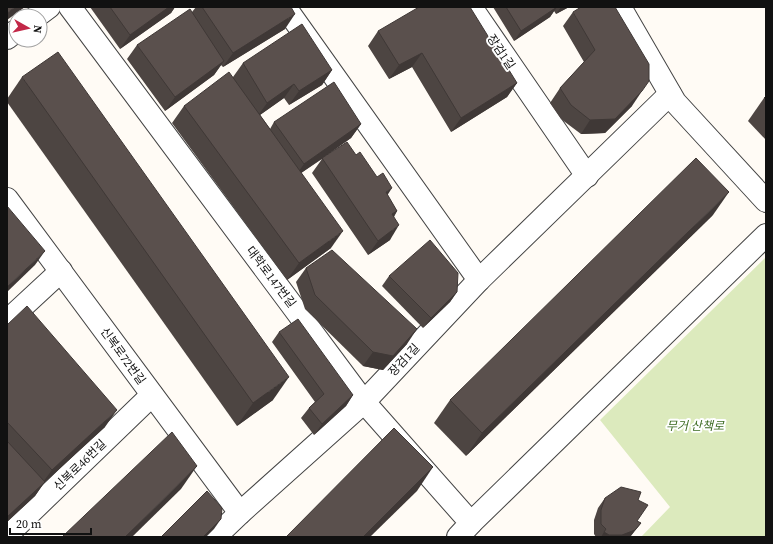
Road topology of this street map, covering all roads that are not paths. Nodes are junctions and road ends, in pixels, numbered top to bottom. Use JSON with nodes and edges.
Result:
{"nodes":[{"id":1,"x":70,"y":7,"type":"edge"},
{"id":2,"x":284,"y":7,"type":"edge"},
{"id":3,"x":471,"y":7,"type":"edge"},
{"id":4,"x":620,"y":7,"type":"edge"},
{"id":5,"x":670,"y":94,"type":"junction"},
{"id":6,"x":586,"y":176,"type":"junction"},
{"id":7,"x":7,"y":199,"type":"edge"},
{"id":8,"x":766,"y":201,"type":"edge"},
{"id":9,"x":766,"y":235,"type":"edge"},
{"id":10,"x":61,"y":271,"type":"junction"},
{"id":11,"x":479,"y":280,"type":"junction"},
{"id":12,"x":7,"y":321,"type":"edge"},
{"id":13,"x":152,"y":396,"type":"junction"},
{"id":14,"x":364,"y":402,"type":"junction"},
{"id":15,"x":240,"y":513,"type":"junction"},
{"id":16,"x":464,"y":530,"type":"edge"},
{"id":17,"x":7,"y":535,"type":"edge"},
{"id":18,"x":215,"y":537,"type":"edge"}],
"edges":[{"from":1,"to":14,"type":"street","name":"대학로147번길"},
{"from":2,"to":11,"type":"street"},
{"from":3,"to":6,"type":"street","name":"장검1길"},
{"from":4,"to":5,"type":"street"},
{"from":5,"to":6,"type":"street","name":"장검1길"},
{"from":5,"to":8,"type":"street"},
{"from":6,"to":11,"type":"street","name":"장검1길"},
{"from":7,"to":10,"type":"street","name":"신복로72번길"},
{"from":9,"to":16,"type":"street"},
{"from":10,"to":12,"type":"street"},
{"from":10,"to":13,"type":"street","name":"신복로72번길"},
{"from":11,"to":14,"type":"street","name":"장검1길"},
{"from":13,"to":15,"type":"street","name":"신복로72번길"},
{"from":13,"to":17,"type":"street","name":"신복로46번길"},
{"from":14,"to":15,"type":"street","name":"장검1길"},
{"from":14,"to":16,"type":"street","name":"대학로147번길"},
{"from":15,"to":18,"type":"street","name":"장검1길"}]}
